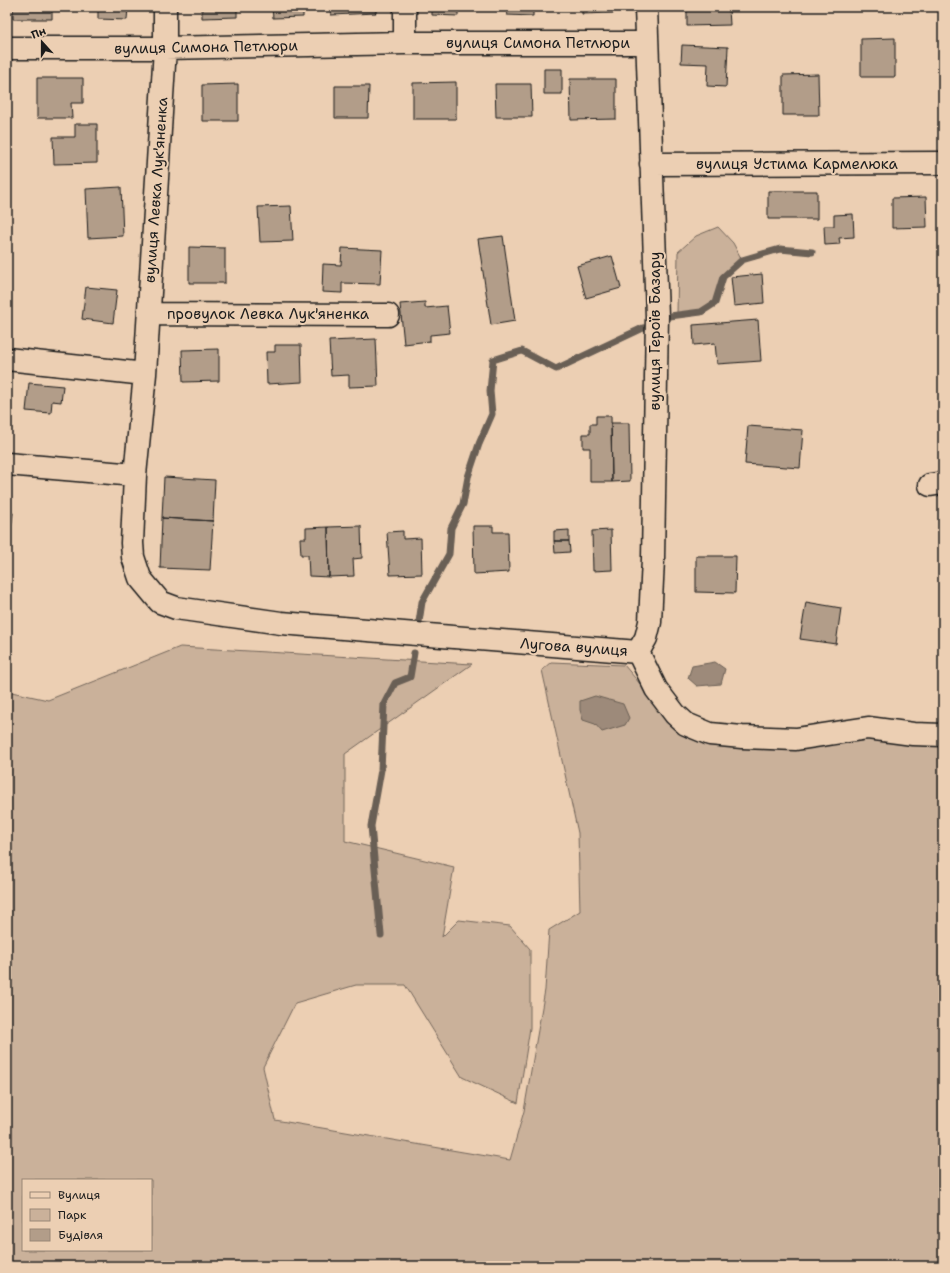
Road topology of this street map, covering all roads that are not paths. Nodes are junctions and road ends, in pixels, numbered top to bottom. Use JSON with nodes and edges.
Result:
{"nodes":[{"id":1,"x":165,"y":7,"type":"edge"},
{"id":2,"x":405,"y":7,"type":"edge"},
{"id":3,"x":646,"y":7,"type":"edge"},
{"id":4,"x":405,"y":43,"type":"junction"},
{"id":5,"x":646,"y":43,"type":"junction"},
{"id":6,"x":7,"y":48,"type":"edge"},
{"id":7,"x":165,"y":48,"type":"junction"},
{"id":8,"x":943,"y":163,"type":"edge"},
{"id":9,"x":651,"y":164,"type":"junction"},
{"id":10,"x":149,"y":314,"type":"junction"},
{"id":11,"x":388,"y":315,"type":"dead end"},
{"id":12,"x":7,"y":359,"type":"edge"},
{"id":13,"x":145,"y":374,"type":"junction"},
{"id":14,"x":7,"y":464,"type":"edge"},
{"id":15,"x":135,"y":475,"type":"junction"},
{"id":16,"x":281,"y":623,"type":"joint"},
{"id":17,"x":638,"y":652,"type":"junction"},
{"id":18,"x":943,"y":735,"type":"edge"}],
"edges":[{"from":1,"to":7,"type":"street","name":"вулиця Левка Лук'яненка"},
{"from":2,"to":4,"type":"street"},
{"from":3,"to":5,"type":"street","name":"вулиця Героїв Базару"},
{"from":4,"to":5,"type":"street","name":"вулиця Симона Петлюри"},
{"from":4,"to":7,"type":"street","name":"вулиця Симона Петлюри"},
{"from":5,"to":9,"type":"street","name":"вулиця Героїв Базару"},
{"from":6,"to":7,"type":"street","name":"вулиця Симона Петлюри"},
{"from":7,"to":10,"type":"street","name":"вулиця Левка Лук'яненка"},
{"from":8,"to":9,"type":"street","name":"вулиця Устима Кармелюка"},
{"from":9,"to":17,"type":"street","name":"вулиця Героїв Базару"},
{"from":10,"to":11,"type":"street","name":"провулок Левка Лук'яненка"},
{"from":10,"to":13,"type":"street","name":"вулиця Левка Лук'яненка"},
{"from":12,"to":13,"type":"street"},
{"from":13,"to":15,"type":"street","name":"вулиця Левка Лук'яненка"},
{"from":14,"to":15,"type":"street"},
{"from":15,"to":16,"type":"street","name":"вулиця Левка Лук'яненка"},
{"from":16,"to":17,"type":"street","name":"Лугова вулиця"},
{"from":17,"to":18,"type":"street","name":"Лугова вулиця"}]}
